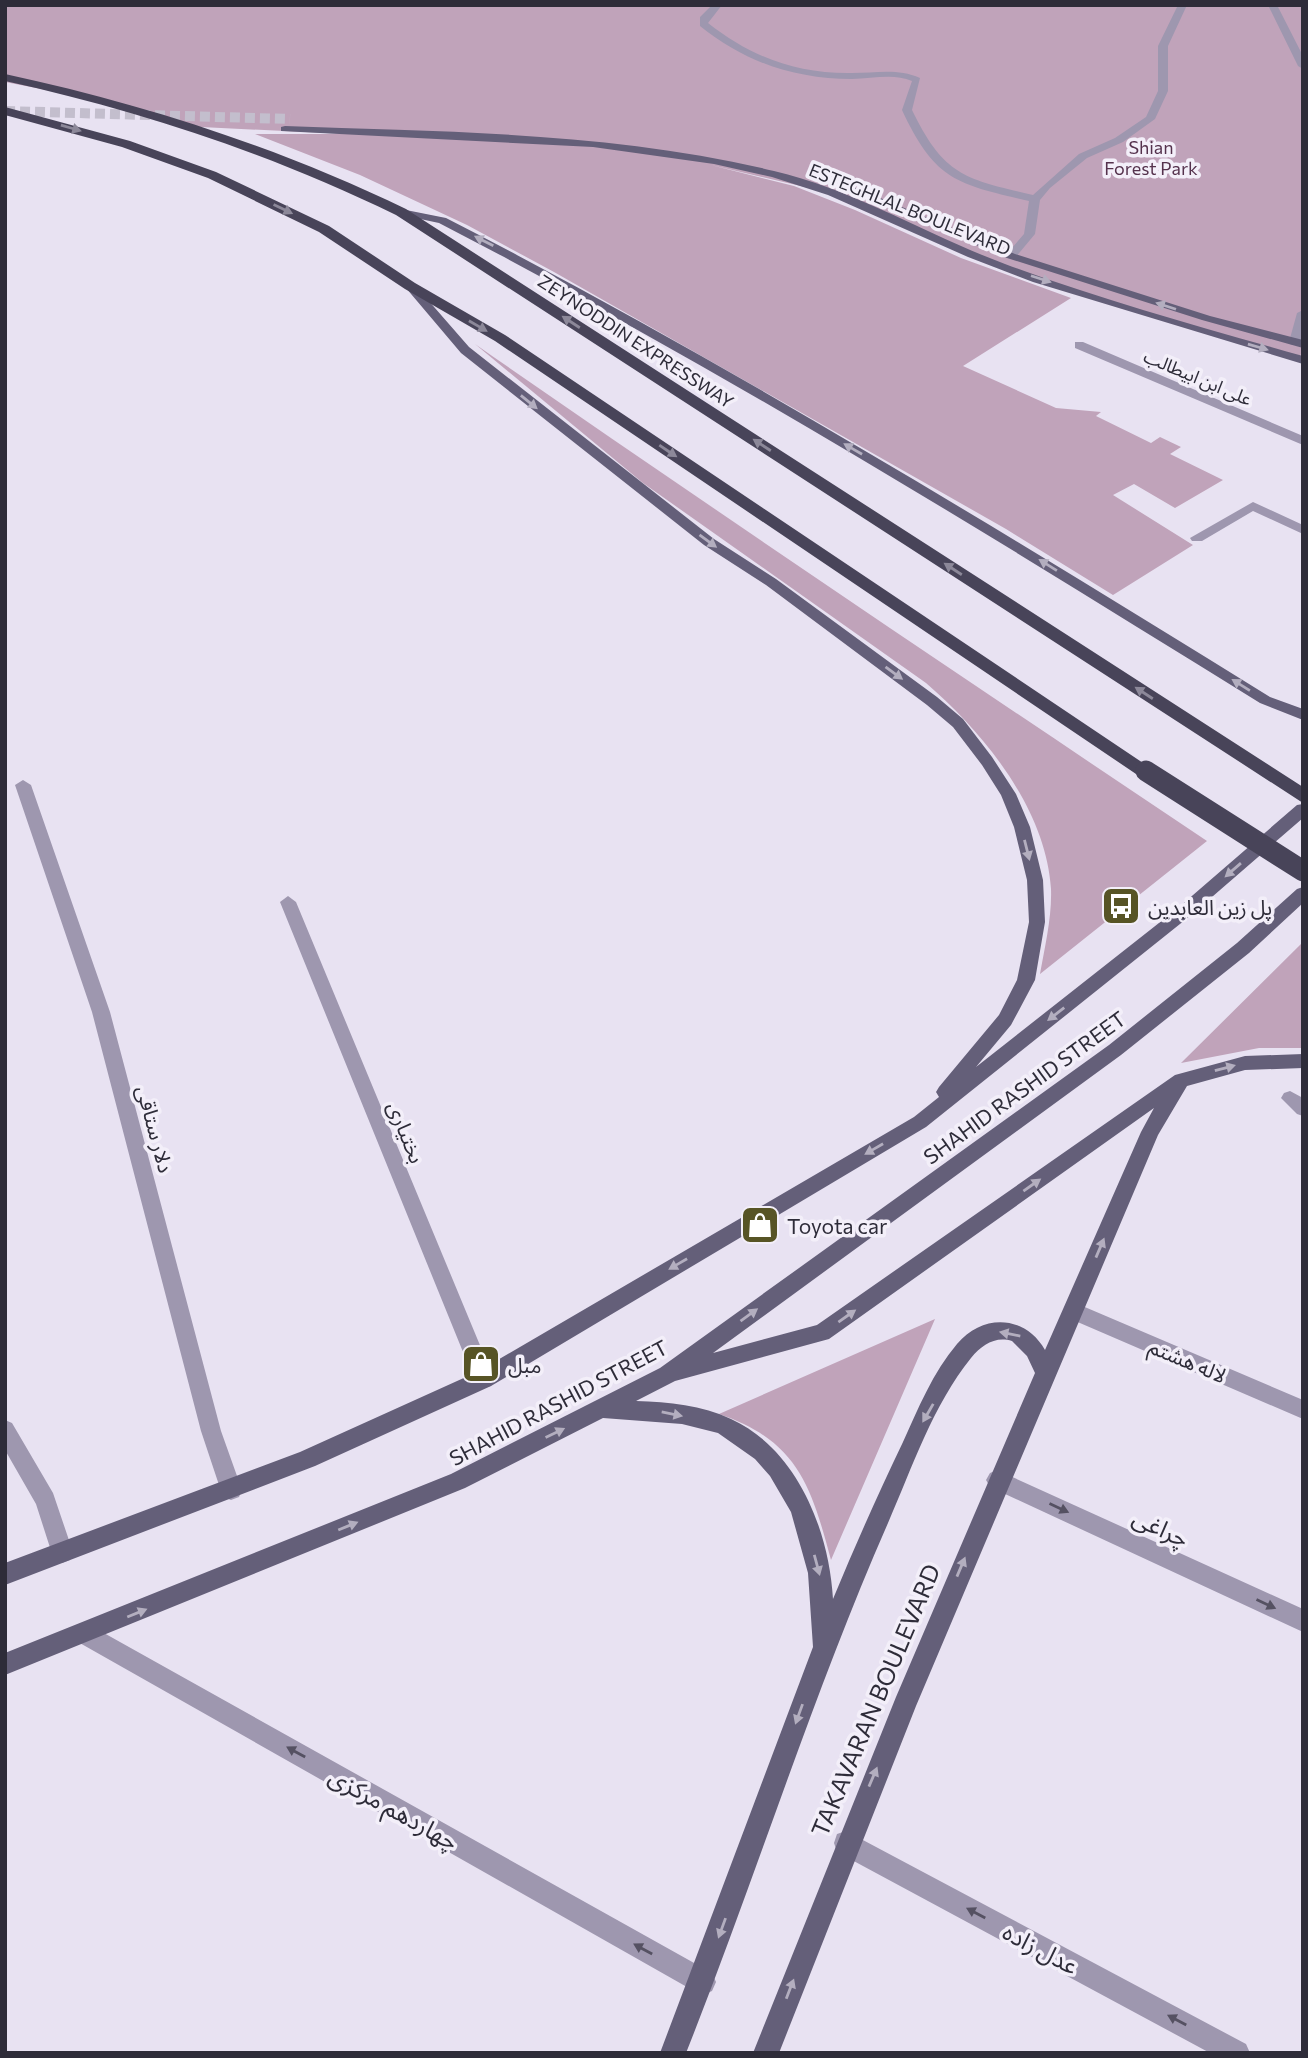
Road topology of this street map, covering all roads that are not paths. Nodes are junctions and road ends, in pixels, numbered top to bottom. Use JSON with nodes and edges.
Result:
{"nodes":[{"id":1,"x":718,"y":5,"type":"edge"},
{"id":2,"x":1183,"y":5,"type":"edge"},
{"id":3,"x":1272,"y":5,"type":"edge"},
{"id":4,"x":1303,"y":66,"type":"edge"},
{"id":5,"x":5,"y":77,"type":"edge"},
{"id":6,"x":5,"y":111,"type":"edge"},
{"id":7,"x":1035,"y":199,"type":"junction"},
{"id":8,"x":401,"y":212,"type":"junction"},
{"id":9,"x":1011,"y":256,"type":"junction"},
{"id":10,"x":410,"y":286,"type":"junction"},
{"id":11,"x":1303,"y":313,"type":"edge"},
{"id":12,"x":1299,"y":343,"type":"edge"},
{"id":13,"x":1079,"y":345,"type":"dead end"},
{"id":14,"x":1303,"y":360,"type":"edge"},
{"id":15,"x":1303,"y":440,"type":"edge"},
{"id":16,"x":1303,"y":530,"type":"edge"},
{"id":17,"x":1197,"y":538,"type":"dead end"},
{"id":18,"x":1303,"y":715,"type":"edge"},
{"id":19,"x":23,"y":785,"type":"dead end"},
{"id":20,"x":1303,"y":796,"type":"edge"},
{"id":21,"x":1303,"y":809,"type":"edge"},
{"id":22,"x":1303,"y":871,"type":"edge"},
{"id":23,"x":1303,"y":893,"type":"edge"},
{"id":24,"x":288,"y":902,"type":"dead end"},
{"id":25,"x":1303,"y":1060,"type":"edge"},
{"id":26,"x":1181,"y":1080,"type":"junction"},
{"id":27,"x":920,"y":1122,"type":"junction"},
{"id":28,"x":1073,"y":1311,"type":"junction"},
{"id":29,"x":1045,"y":1372,"type":"junction"},
{"id":30,"x":667,"y":1375,"type":"junction"},
{"id":31,"x":484,"y":1378,"type":"junction"},
{"id":32,"x":604,"y":1409,"type":"junction"},
{"id":33,"x":1303,"y":1410,"type":"edge"},
{"id":34,"x":5,"y":1430,"type":"edge"},
{"id":35,"x":997,"y":1480,"type":"junction"},
{"id":36,"x":231,"y":1490,"type":"junction"},
{"id":37,"x":62,"y":1552,"type":"junction"},
{"id":38,"x":5,"y":1574,"type":"edge"},
{"id":39,"x":1303,"y":1621,"type":"edge"},
{"id":40,"x":86,"y":1634,"type":"junction"},
{"id":41,"x":822,"y":1650,"type":"junction"},
{"id":42,"x":5,"y":1664,"type":"edge"},
{"id":43,"x":846,"y":1843,"type":"junction"},
{"id":44,"x":703,"y":1982,"type":"junction"},
{"id":45,"x":673,"y":2053,"type":"edge"},
{"id":46,"x":766,"y":2053,"type":"edge"},
{"id":47,"x":1237,"y":2053,"type":"edge"}],
"edges":[{"from":1,"to":7,"type":"street"},
{"from":2,"to":7,"type":"street"},
{"from":3,"to":4,"type":"street"},
{"from":5,"to":8,"type":"highway","name":"ZEYNODDIN EXPRESSWAY"},
{"from":6,"to":10,"type":"highway","one_way":true},
{"from":7,"to":9,"type":"street"},
{"from":18,"to":8,"type":"main road","one_way":true},
{"from":20,"to":8,"type":"highway","name":"ZEYNODDIN EXPRESSWAY","one_way":true},
{"from":12,"to":9,"type":"main road","name":"ESTEGHLAL BOULEVARD","one_way":true},
{"from":9,"to":14,"type":"main road","name":"ESTEGHLAL BOULEVARD","one_way":true},
{"from":10,"to":22,"type":"highway","one_way":true,"bridge":true},
{"from":10,"to":27,"type":"main road","one_way":true},
{"from":11,"to":12,"type":"street"},
{"from":13,"to":15,"type":"street","name":"علی ابن ابیطالب"},
{"from":16,"to":17,"type":"street"},
{"from":19,"to":36,"type":"street","name":"دلار ستاقی"},
{"from":21,"to":27,"type":"main road","name":"SHAHID RASHID STREET","one_way":true},
{"from":30,"to":23,"type":"main road","name":"SHAHID RASHID STREET","one_way":true},
{"from":24,"to":31,"type":"street","name":"بختیاری"},
{"from":26,"to":25,"type":"main road","one_way":true},
{"from":28,"to":26,"type":"main road","name":"TAKAVARAN BOULEVARD","one_way":true},
{"from":30,"to":26,"type":"main road","one_way":true},
{"from":27,"to":31,"type":"main road","name":"SHAHID RASHID STREET","one_way":true},
{"from":28,"to":29,"type":"main road","name":"TAKAVARAN BOULEVARD"},
{"from":28,"to":33,"type":"street","name":"لاله هشتم"},
{"from":29,"to":35,"type":"main road","name":"TAKAVARAN BOULEVARD"},
{"from":29,"to":41,"type":"main road","one_way":true},
{"from":30,"to":32,"type":"main road","name":"SHAHID RASHID STREET"},
{"from":31,"to":36,"type":"main road","name":"SHAHID RASHID STREET"},
{"from":40,"to":32,"type":"main road","name":"SHAHID RASHID STREET","one_way":true},
{"from":32,"to":41,"type":"main road","one_way":true},
{"from":34,"to":37,"type":"street"},
{"from":35,"to":39,"type":"street","name":"چراغی","one_way":true},
{"from":43,"to":35,"type":"main road","name":"TAKAVARAN BOULEVARD","one_way":true},
{"from":36,"to":37,"type":"main road","name":"SHAHID RASHID STREET"},
{"from":37,"to":38,"type":"main road","name":"SHAHID RASHID STREET"},
{"from":40,"to":42,"type":"main road","name":"SHAHID RASHID STREET"},
{"from":44,"to":40,"type":"street","name":"چهاردهم مرکزی","one_way":true},
{"from":41,"to":44,"type":"main road","one_way":true},
{"from":46,"to":43,"type":"main road","name":"TAKAVARAN BOULEVARD","one_way":true},
{"from":47,"to":43,"type":"street","name":"عدل زاده","one_way":true},
{"from":44,"to":45,"type":"main road"}]}
